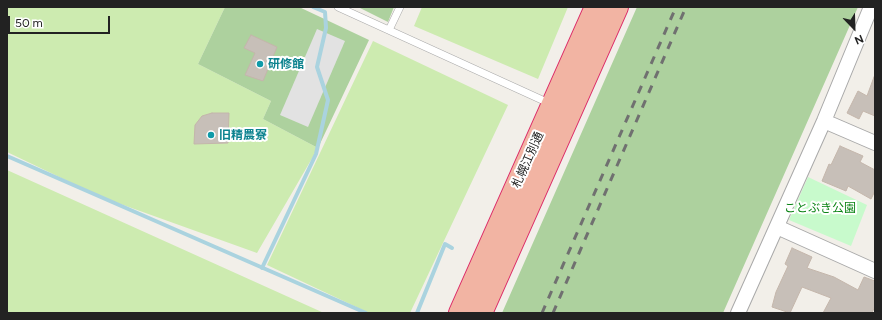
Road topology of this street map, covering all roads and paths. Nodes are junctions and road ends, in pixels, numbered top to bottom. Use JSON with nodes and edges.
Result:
{"nodes":[{"id":1,"x":338,"y":7,"type":"edge"},
{"id":2,"x":400,"y":7,"type":"edge"},
{"id":3,"x":596,"y":7,"type":"edge"},
{"id":4,"x":617,"y":7,"type":"edge"},
{"id":5,"x":871,"y":7,"type":"edge"},
{"id":6,"x":389,"y":30,"type":"junction"},
{"id":7,"x":562,"y":109,"type":"junction"},
{"id":8,"x":824,"y":121,"type":"junction"},
{"id":9,"x":875,"y":143,"type":"edge"},
{"id":10,"x":777,"y":227,"type":"junction"},
{"id":11,"x":875,"y":271,"type":"edge"},
{"id":12,"x":460,"y":313,"type":"edge"},
{"id":13,"x":481,"y":313,"type":"edge"},
{"id":14,"x":738,"y":313,"type":"edge"}],
"edges":[{"from":1,"to":6,"type":"lane"},
{"from":2,"to":6,"type":"lane"},
{"from":3,"to":7,"type":"highway","name":"札幌江別通"},
{"from":4,"to":7,"type":"highway","name":"札幌江別通"},
{"from":5,"to":8,"type":"street"},
{"from":6,"to":7,"type":"lane"},
{"from":7,"to":12,"type":"highway","name":"札幌江別通"},
{"from":7,"to":13,"type":"highway","name":"札幌江別通"},
{"from":8,"to":9,"type":"street"},
{"from":8,"to":10,"type":"street"},
{"from":10,"to":11,"type":"street"},
{"from":10,"to":14,"type":"street"}]}
